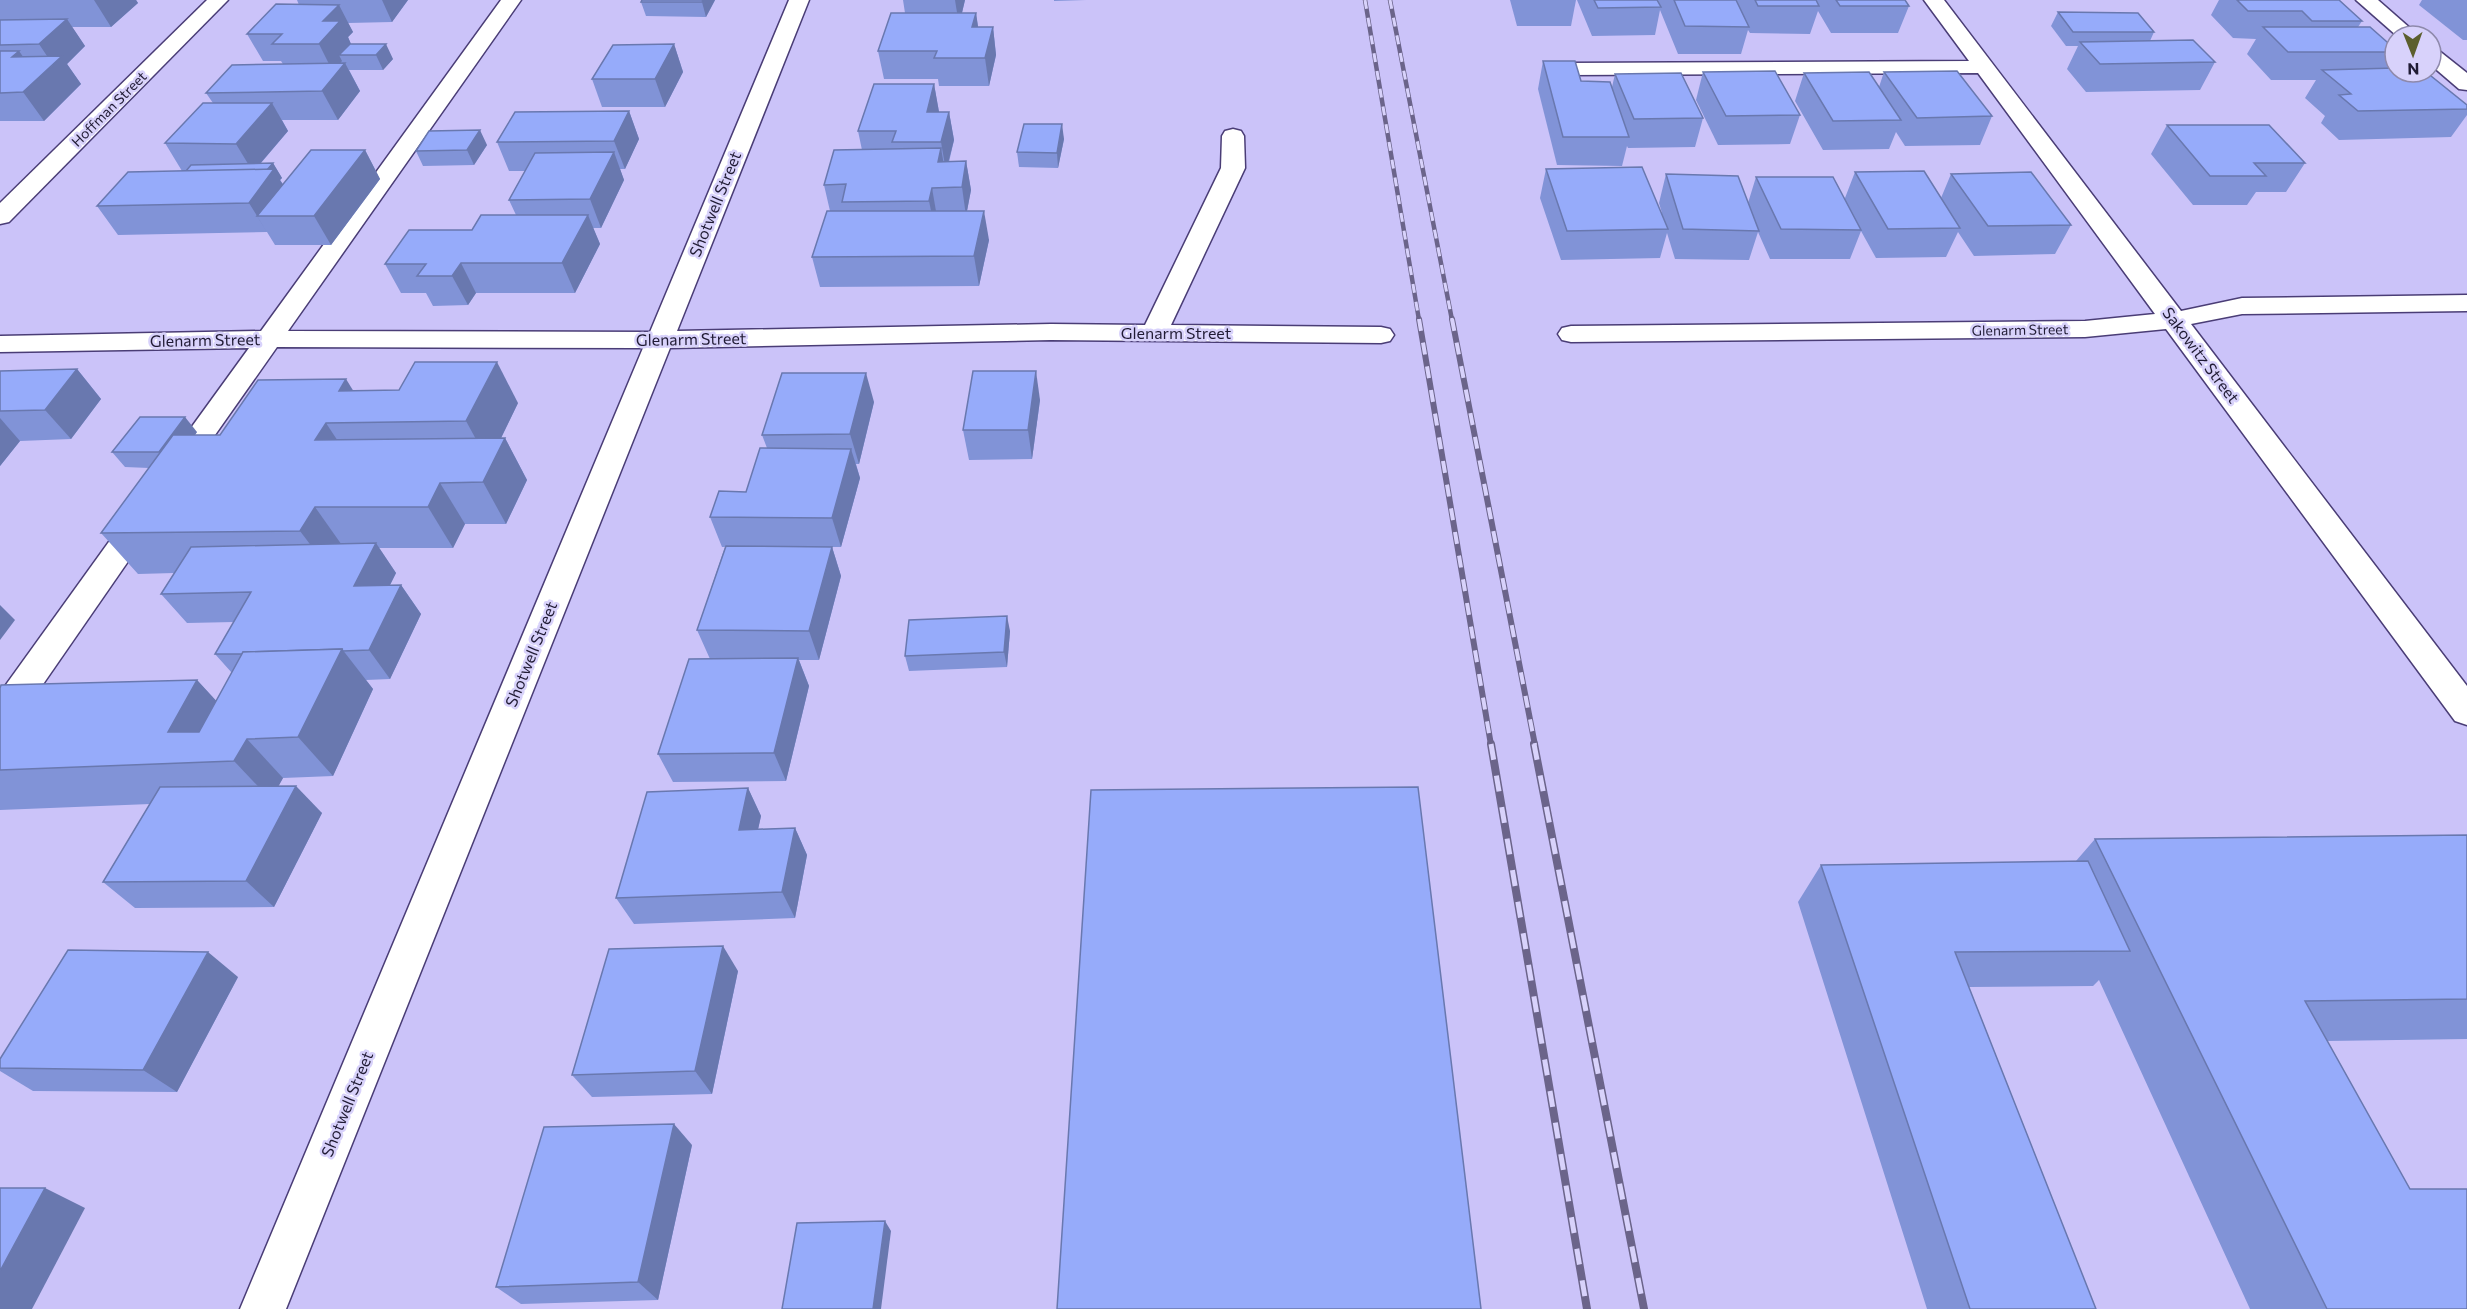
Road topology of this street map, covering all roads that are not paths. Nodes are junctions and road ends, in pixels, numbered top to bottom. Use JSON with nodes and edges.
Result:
{"nodes":[{"id":1,"x":218,"y":0,"type":"edge"},
{"id":2,"x":511,"y":0,"type":"edge"},
{"id":3,"x":799,"y":0,"type":"edge"},
{"id":4,"x":1934,"y":0,"type":"edge"},
{"id":5,"x":2366,"y":0,"type":"edge"},
{"id":6,"x":2395,"y":24,"type":"edge"},
{"id":7,"x":2443,"y":64,"type":"edge"},
{"id":8,"x":1984,"y":67,"type":"junction"},
{"id":9,"x":1568,"y":69,"type":"edge"},
{"id":10,"x":2467,"y":84,"type":"edge"},
{"id":11,"x":1233,"y":136,"type":"dead end"},
{"id":12,"x":0,"y":217,"type":"edge"},
{"id":13,"x":2467,"y":303,"type":"edge"},
{"id":14,"x":2174,"y":320,"type":"junction"},
{"id":15,"x":1154,"y":333,"type":"junction"},
{"id":16,"x":1381,"y":334,"type":"dead end"},
{"id":17,"x":1571,"y":334,"type":"dead end"},
{"id":18,"x":269,"y":339,"type":"junction"},
{"id":19,"x":659,"y":340,"type":"junction"},
{"id":20,"x":0,"y":344,"type":"edge"},
{"id":21,"x":2467,"y":711,"type":"edge"},
{"id":22,"x":0,"y":718,"type":"edge"},
{"id":23,"x":263,"y":1309,"type":"edge"}],
"edges":[{"from":1,"to":12,"type":"street","name":"Hoffman Street"},
{"from":2,"to":18,"type":"street"},
{"from":3,"to":19,"type":"street","name":"Shotwell Street"},
{"from":4,"to":8,"type":"street","name":"Sakowitz Street"},
{"from":5,"to":6,"type":"street"},
{"from":7,"to":10,"type":"street"},
{"from":8,"to":9,"type":"street"},
{"from":8,"to":14,"type":"street","name":"Sakowitz Street"},
{"from":11,"to":15,"type":"street"},
{"from":13,"to":14,"type":"street","name":"Glenarm Street"},
{"from":14,"to":17,"type":"street","name":"Glenarm Street"},
{"from":14,"to":21,"type":"street","name":"Sakowitz Street"},
{"from":15,"to":16,"type":"street","name":"Glenarm Street"},
{"from":15,"to":19,"type":"street","name":"Glenarm Street"},
{"from":18,"to":19,"type":"street","name":"Glenarm Street"},
{"from":18,"to":20,"type":"street","name":"Glenarm Street"},
{"from":18,"to":22,"type":"street"},
{"from":19,"to":23,"type":"street","name":"Shotwell Street"}]}
